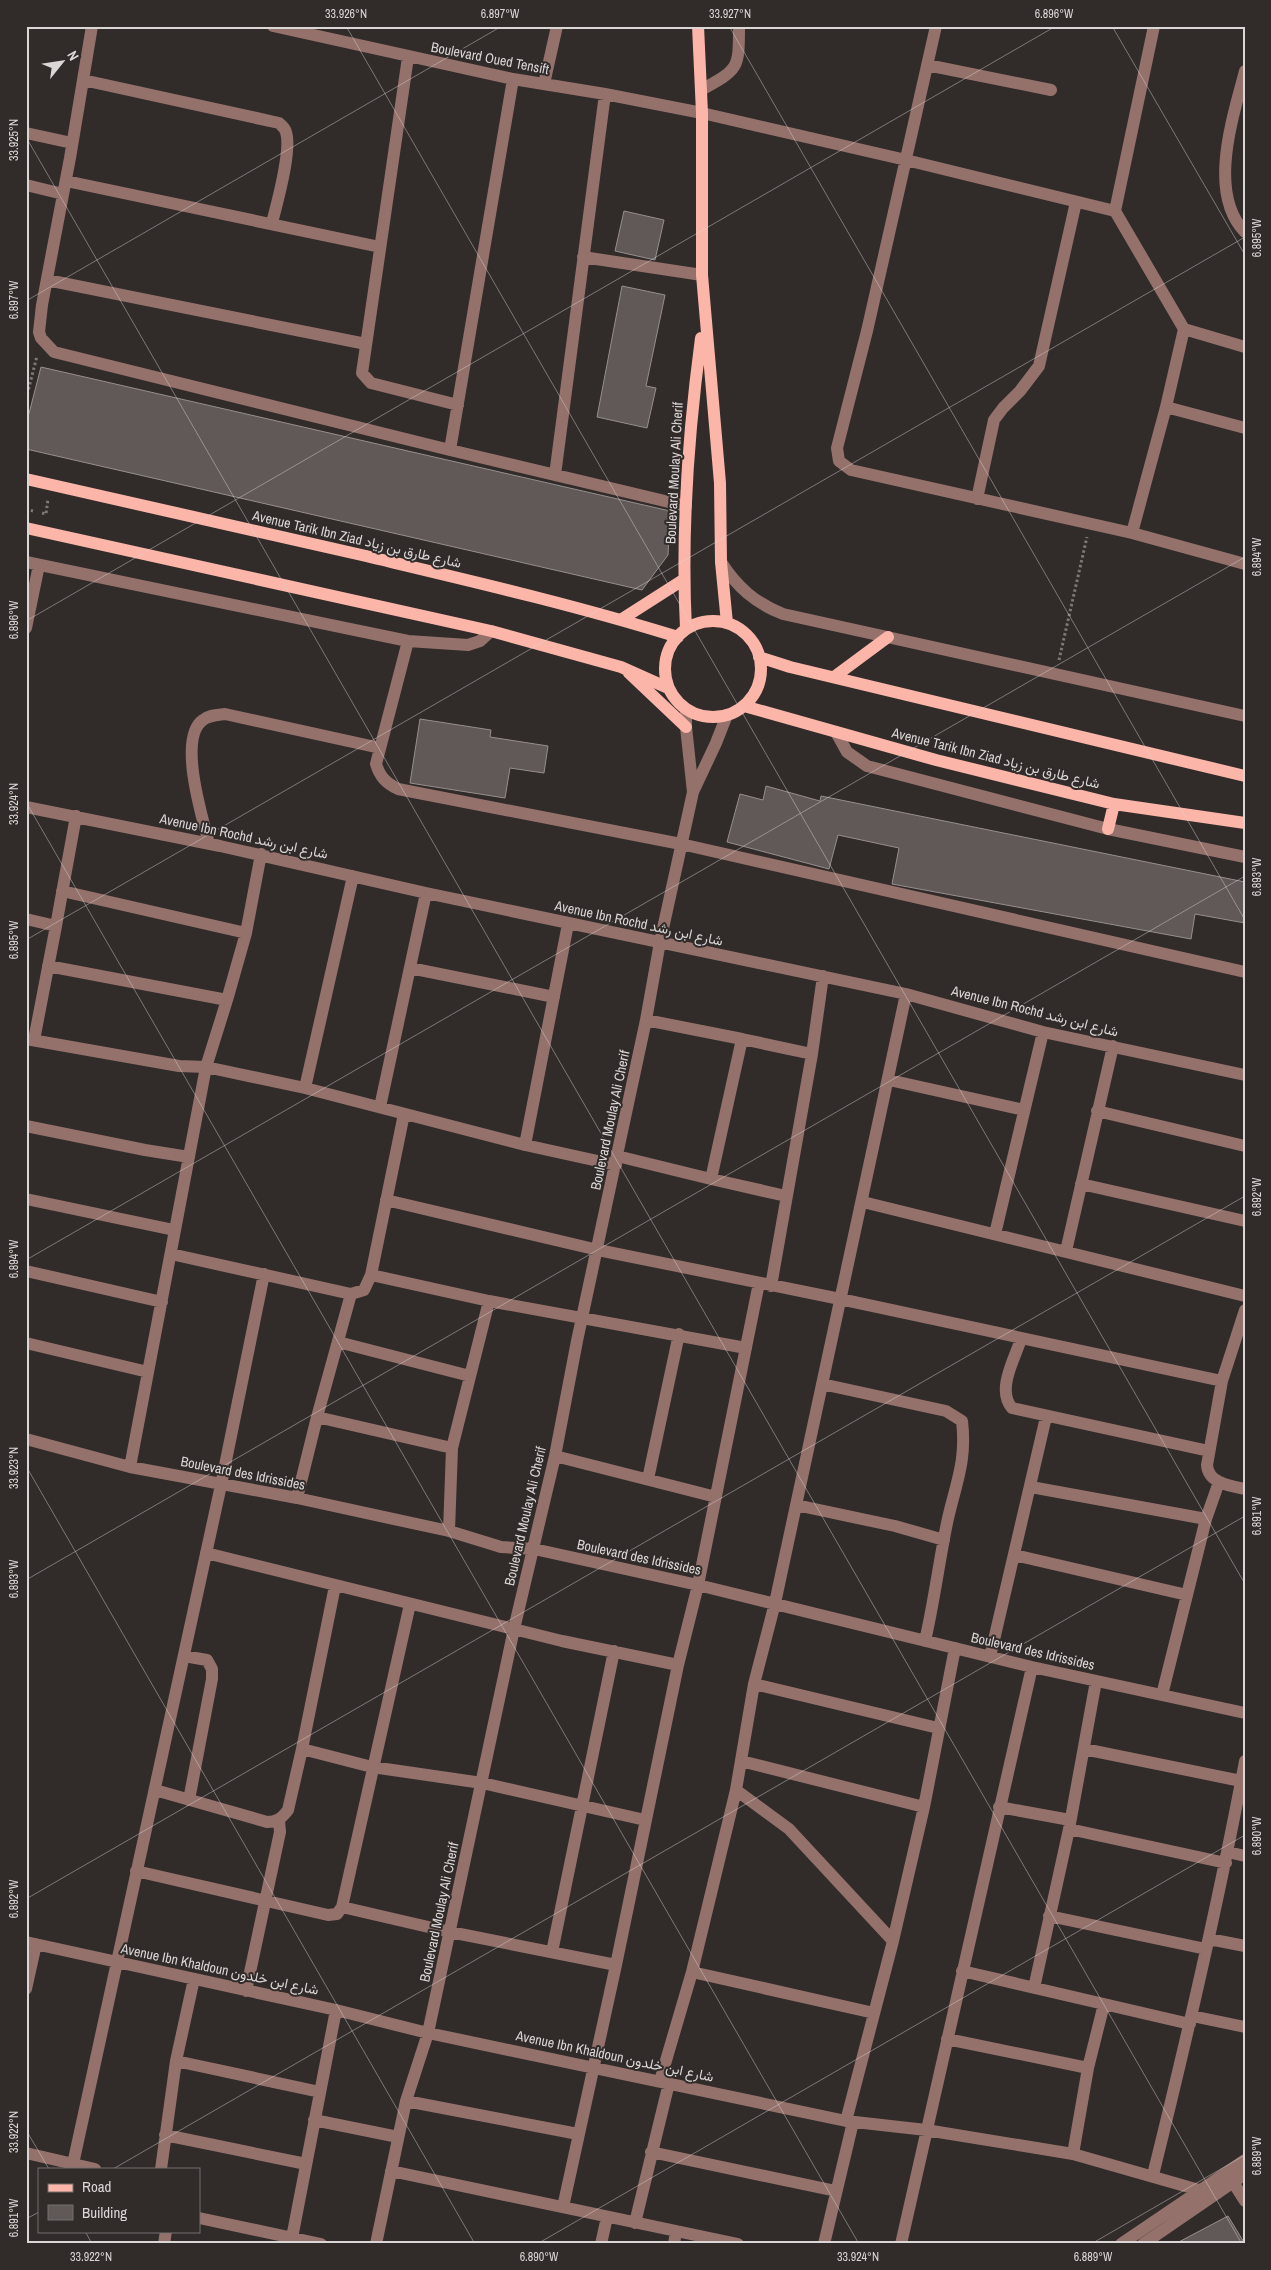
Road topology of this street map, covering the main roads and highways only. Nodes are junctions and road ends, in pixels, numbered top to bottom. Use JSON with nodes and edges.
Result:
{"nodes":[{"id":1,"x":698,"y":26,"type":"edge"},
{"id":2,"x":704,"y":318,"type":"junction"},
{"id":3,"x":26,"y":479,"type":"edge"},
{"id":4,"x":26,"y":528,"type":"edge"},
{"id":5,"x":683,"y":580,"type":"junction"},
{"id":6,"x":622,"y":619,"type":"junction"},
{"id":7,"x":727,"y":623,"type":"junction"},
{"id":8,"x":682,"y":633,"type":"junction"},
{"id":9,"x":888,"y":637,"type":"road end"},
{"id":10,"x":759,"y":657,"type":"junction"},
{"id":11,"x":621,"y":667,"type":"junction"},
{"id":12,"x":834,"y":677,"type":"junction"},
{"id":13,"x":668,"y":688,"type":"junction"},
{"id":14,"x":744,"y":706,"type":"junction"},
{"id":15,"x":686,"y":727,"type":"road end"},
{"id":16,"x":1245,"y":776,"type":"edge"},
{"id":17,"x":1114,"y":804,"type":"junction"},
{"id":18,"x":1245,"y":823,"type":"edge"},
{"id":19,"x":1108,"y":829,"type":"road end"}],
"edges":[{"from":1,"to":2,"type":"main road","name":"Boulevard Moulay Ali Cherif"},
{"from":2,"to":5,"type":"main road","name":"Boulevard Moulay Ali Cherif"},
{"from":2,"to":7,"type":"main road","name":"Boulevard Moulay Ali Cherif"},
{"from":3,"to":6,"type":"main road","name":"Avenue Tarik Ibn Ziad شارع طارق بن زياد"},
{"from":4,"to":11,"type":"main road"},
{"from":5,"to":6,"type":"main road"},
{"from":5,"to":8,"type":"main road","name":"Boulevard Moulay Ali Cherif"},
{"from":6,"to":8,"type":"main road","name":"Avenue Tarik Ibn Ziad شارع طارق بن زياد"},
{"from":7,"to":8,"type":"main road"},
{"from":7,"to":10,"type":"main road"},
{"from":8,"to":13,"type":"main road"},
{"from":9,"to":12,"type":"main road"},
{"from":10,"to":12,"type":"main road"},
{"from":10,"to":14,"type":"main road"},
{"from":11,"to":13,"type":"main road"},
{"from":11,"to":15,"type":"main road"},
{"from":12,"to":16,"type":"main road"},
{"from":13,"to":14,"type":"main road"},
{"from":14,"to":17,"type":"main road","name":"Avenue Tarik Ibn Ziad شارع طارق بن زياد"},
{"from":17,"to":18,"type":"main road","name":"Avenue Tarik Ibn Ziad شارع طارق بن زياد"},
{"from":17,"to":19,"type":"main road"}]}
